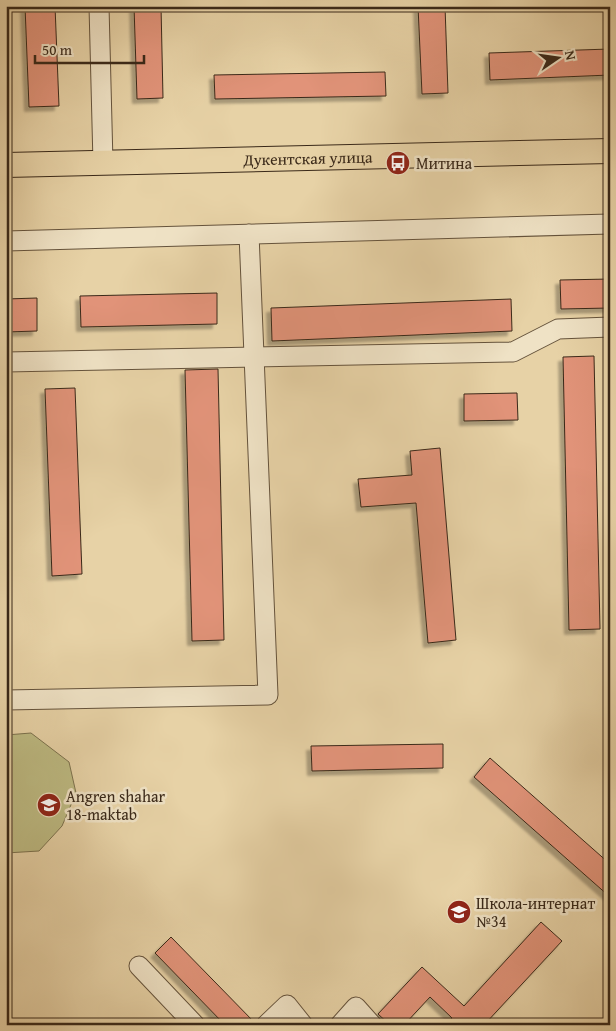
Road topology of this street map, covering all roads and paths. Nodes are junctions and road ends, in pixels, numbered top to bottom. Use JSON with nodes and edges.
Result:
{"nodes":[{"id":1,"x":98,"y":6,"type":"edge"},
{"id":2,"x":610,"y":151,"type":"edge"},
{"id":3,"x":103,"y":163,"type":"junction"},
{"id":4,"x":6,"y":165,"type":"edge"},
{"id":5,"x":610,"y":224,"type":"edge"},
{"id":6,"x":249,"y":234,"type":"junction"},
{"id":7,"x":6,"y":241,"type":"edge"},
{"id":8,"x":610,"y":327,"type":"edge"},
{"id":9,"x":254,"y":357,"type":"junction"},
{"id":10,"x":6,"y":362,"type":"edge"},
{"id":11,"x":6,"y":700,"type":"edge"},
{"id":12,"x":139,"y":966,"type":"dead end"},
{"id":13,"x":195,"y":1025,"type":"edge"},
{"id":14,"x":266,"y":1025,"type":"edge"},
{"id":15,"x":303,"y":1025,"type":"edge"},
{"id":16,"x":340,"y":1025,"type":"edge"},
{"id":17,"x":372,"y":1025,"type":"edge"}],
"edges":[{"from":1,"to":3,"type":"street"},
{"from":2,"to":3,"type":"main road","name":"Дукентская улица"},
{"from":3,"to":4,"type":"main road","name":"Дукентская улица"},
{"from":5,"to":6,"type":"street"},
{"from":6,"to":7,"type":"street"},
{"from":6,"to":9,"type":"street"},
{"from":8,"to":9,"type":"street"},
{"from":9,"to":10,"type":"street"},
{"from":9,"to":11,"type":"street"},
{"from":12,"to":13,"type":"street"},
{"from":14,"to":15,"type":"street"},
{"from":16,"to":17,"type":"street"}]}
